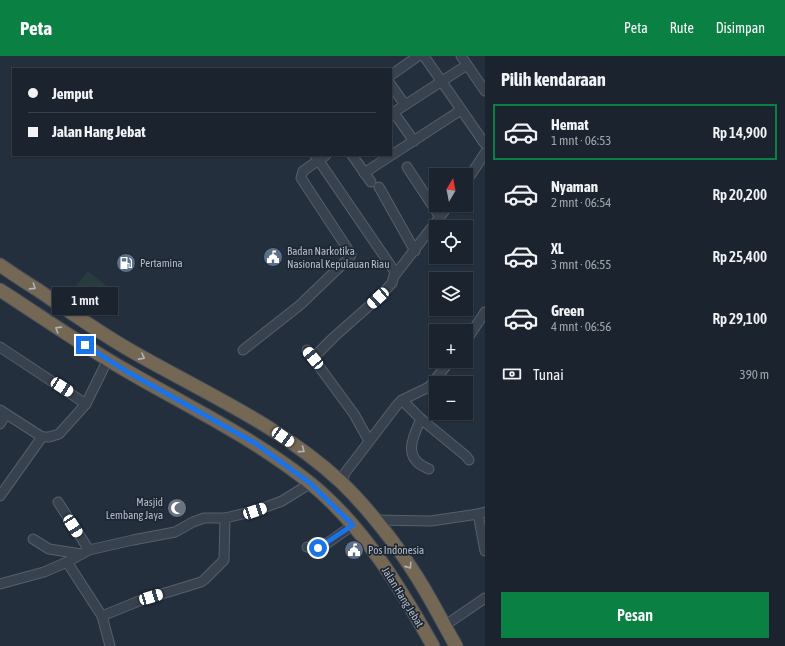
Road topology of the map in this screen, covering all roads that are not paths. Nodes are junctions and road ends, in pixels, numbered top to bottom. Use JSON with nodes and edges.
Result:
{"nodes":[{"id":1,"x":418,"y":56,"type":"edge"},
{"id":2,"x":424,"y":56,"type":"edge"},
{"id":3,"x":461,"y":56,"type":"edge"},
{"id":4,"x":467,"y":65,"type":"junction"},
{"id":5,"x":392,"y":74,"type":"edge"},
{"id":6,"x":442,"y":81,"type":"junction"},
{"id":7,"x":392,"y":86,"type":"edge"},
{"id":8,"x":485,"y":91,"type":"edge"},
{"id":9,"x":405,"y":105,"type":"junction"},
{"id":10,"x":461,"y":110,"type":"junction"},
{"id":11,"x":392,"y":113,"type":"edge"},
{"id":12,"x":414,"y":141,"type":"junction"},
{"id":13,"x":485,"y":144,"type":"edge"},
{"id":14,"x":485,"y":153,"type":"edge"},
{"id":15,"x":392,"y":155,"type":"edge"},
{"id":16,"x":353,"y":156,"type":"edge"},
{"id":17,"x":391,"y":156,"type":"edge"},
{"id":18,"x":316,"y":157,"type":"edge"},
{"id":19,"x":407,"y":167,"type":"dead end"},
{"id":20,"x":473,"y":171,"type":"edge"},
{"id":21,"x":364,"y":173,"type":"junction"},
{"id":22,"x":444,"y":212,"type":"edge"},
{"id":23,"x":440,"y":218,"type":"junction"},
{"id":24,"x":415,"y":250,"type":"junction"},
{"id":25,"x":0,"y":265,"type":"edge"},
{"id":26,"x":395,"y":275,"type":"junction"},
{"id":27,"x":0,"y":290,"type":"edge"},
{"id":28,"x":485,"y":312,"type":"edge"},
{"id":29,"x":473,"y":330,"type":"edge"},
{"id":30,"x":0,"y":347,"type":"edge"},
{"id":31,"x":243,"y":350,"type":"dead end"},
{"id":32,"x":307,"y":350,"type":"dead end"},
{"id":33,"x":313,"y":358,"type":"junction"},
{"id":34,"x":108,"y":360,"type":"junction"},
{"id":35,"x":444,"y":368,"type":"edge"},
{"id":36,"x":402,"y":400,"type":"junction"},
{"id":37,"x":86,"y":404,"type":"junction"},
{"id":38,"x":3,"y":412,"type":"edge"},
{"id":39,"x":421,"y":419,"type":"junction"},
{"id":40,"x":0,"y":424,"type":"edge"},
{"id":41,"x":265,"y":426,"type":"junction"},
{"id":42,"x":42,"y":437,"type":"junction"},
{"id":43,"x":369,"y":441,"type":"junction"},
{"id":44,"x":255,"y":443,"type":"junction"},
{"id":45,"x":469,"y":460,"type":"dead end"},
{"id":46,"x":429,"y":469,"type":"dead end"},
{"id":47,"x":310,"y":483,"type":"junction"},
{"id":48,"x":342,"y":483,"type":"junction"},
{"id":49,"x":0,"y":496,"type":"edge"},
{"id":50,"x":58,"y":502,"type":"dead end"},
{"id":51,"x":481,"y":513,"type":"edge"},
{"id":52,"x":225,"y":518,"type":"junction"},
{"id":53,"x":375,"y":520,"type":"junction"},
{"id":54,"x":353,"y":525,"type":"junction"},
{"id":55,"x":32,"y":539,"type":"dead end"},
{"id":56,"x":307,"y":546,"type":"dead end"},
{"id":57,"x":485,"y":551,"type":"edge"},
{"id":58,"x":85,"y":552,"type":"junction"},
{"id":59,"x":67,"y":562,"type":"junction"},
{"id":60,"x":0,"y":584,"type":"edge"},
{"id":61,"x":485,"y":598,"type":"edge"},
{"id":62,"x":102,"y":616,"type":"junction"},
{"id":63,"x":444,"y":626,"type":"junction"},
{"id":64,"x":110,"y":646,"type":"edge"},
{"id":65,"x":433,"y":646,"type":"edge"},
{"id":66,"x":456,"y":646,"type":"edge"}],
"edges":[{"from":1,"to":5,"type":"street"},
{"from":2,"to":6,"type":"street"},
{"from":3,"to":4,"type":"street"},
{"from":4,"to":6,"type":"street"},
{"from":4,"to":8,"type":"street"},
{"from":6,"to":9,"type":"street"},
{"from":6,"to":10,"type":"street"},
{"from":7,"to":9,"type":"street"},
{"from":9,"to":11,"type":"street"},
{"from":10,"to":12,"type":"street"},
{"from":10,"to":13,"type":"street"},
{"from":11,"to":12,"type":"street"},
{"from":12,"to":15,"type":"street"},
{"from":14,"to":20,"type":"street"},
{"from":16,"to":21,"type":"street"},
{"from":17,"to":21,"type":"street"},
{"from":18,"to":26,"type":"street"},
{"from":18,"to":31,"type":"street"},
{"from":19,"to":23,"type":"street"},
{"from":21,"to":24,"type":"street"},
{"from":22,"to":23,"type":"street"},
{"from":23,"to":24,"type":"street"},
{"from":24,"to":26,"type":"street"},
{"from":25,"to":41,"type":"highway","one_way":true},
{"from":26,"to":33,"type":"street"},
{"from":34,"to":27,"type":"highway","name":"Jalan Hang Jebat","one_way":true},
{"from":28,"to":29,"type":"street"},
{"from":30,"to":37,"type":"street"},
{"from":32,"to":33,"type":"street"},
{"from":33,"to":43,"type":"street"},
{"from":34,"to":37,"type":"street"},
{"from":34,"to":44,"type":"highway","name":"Jalan Hang Jebat"},
{"from":35,"to":36,"type":"street"},
{"from":36,"to":39,"type":"street"},
{"from":36,"to":43,"type":"street"},
{"from":37,"to":42,"type":"street"},
{"from":38,"to":40,"type":"street"},
{"from":38,"to":42,"type":"street"},
{"from":39,"to":45,"type":"street"},
{"from":39,"to":46,"type":"street"},
{"from":41,"to":44,"type":"highway"},
{"from":41,"to":48,"type":"highway","one_way":true},
{"from":42,"to":49,"type":"street"},
{"from":43,"to":48,"type":"street"},
{"from":44,"to":47,"type":"highway","name":"Jalan Hang Jebat"},
{"from":47,"to":52,"type":"street"},
{"from":47,"to":54,"type":"highway","name":"Jalan Hang Jebat"},
{"from":48,"to":53,"type":"highway"},
{"from":50,"to":58,"type":"street"},
{"from":51,"to":53,"type":"street"},
{"from":51,"to":57,"type":"street"},
{"from":52,"to":58,"type":"street"},
{"from":52,"to":62,"type":"street"},
{"from":53,"to":63,"type":"highway","one_way":true},
{"from":54,"to":56,"type":"street"},
{"from":54,"to":65,"type":"highway","name":"Jalan Hang Jebat"},
{"from":55,"to":58,"type":"street"},
{"from":58,"to":59,"type":"street"},
{"from":59,"to":60,"type":"street"},
{"from":59,"to":62,"type":"street"},
{"from":61,"to":63,"type":"street"},
{"from":62,"to":64,"type":"street"},
{"from":63,"to":66,"type":"highway"}]}
